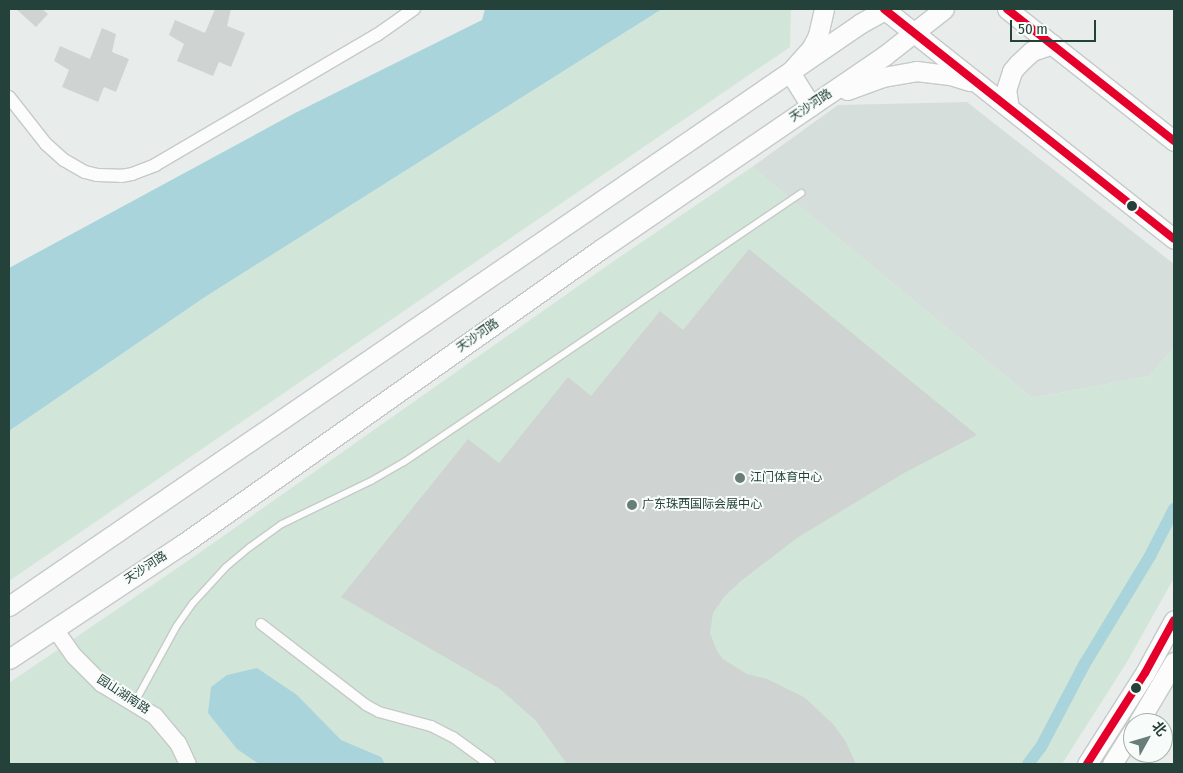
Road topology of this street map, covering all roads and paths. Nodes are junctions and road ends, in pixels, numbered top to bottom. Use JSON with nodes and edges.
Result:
{"nodes":[{"id":1,"x":414,"y":9,"type":"edge"},
{"id":2,"x":824,"y":9,"type":"edge"},
{"id":3,"x":885,"y":9,"type":"edge"},
{"id":4,"x":944,"y":9,"type":"edge"},
{"id":5,"x":1008,"y":9,"type":"edge"},
{"id":6,"x":914,"y":32,"type":"junction"},
{"id":7,"x":1052,"y":44,"type":"junction"},
{"id":8,"x":790,"y":72,"type":"junction"},
{"id":9,"x":982,"y":87,"type":"junction"},
{"id":10,"x":9,"y":97,"type":"edge"},
{"id":11,"x":816,"y":102,"type":"junction"},
{"id":12,"x":1009,"y":108,"type":"junction"},
{"id":13,"x":1174,"y":141,"type":"edge"},
{"id":14,"x":802,"y":193,"type":"dead end"},
{"id":15,"x":1174,"y":239,"type":"edge"},
{"id":16,"x":9,"y":606,"type":"edge"},
{"id":17,"x":1174,"y":620,"type":"edge"},
{"id":18,"x":261,"y":624,"type":"dead end"},
{"id":19,"x":55,"y":629,"type":"junction"},
{"id":20,"x":9,"y":659,"type":"edge"},
{"id":21,"x":1174,"y":664,"type":"edge"},
{"id":22,"x":134,"y":703,"type":"junction"},
{"id":23,"x":1144,"y":713,"type":"edge"},
{"id":24,"x":1123,"y":747,"type":"edge"},
{"id":25,"x":188,"y":764,"type":"edge"},
{"id":26,"x":490,"y":764,"type":"edge"},
{"id":27,"x":1087,"y":764,"type":"edge"},
{"id":28,"x":1112,"y":764,"type":"edge"}],
"edges":[{"from":1,"to":10,"type":"street"},
{"from":2,"to":8,"type":"main road"},
{"from":3,"to":6,"type":"main road"},
{"from":3,"to":8,"type":"main road"},
{"from":4,"to":6,"type":"main road","name":"天沙河路"},
{"from":5,"to":7,"type":"main road"},
{"from":6,"to":9,"type":"main road"},
{"from":6,"to":11,"type":"main road","name":"天沙河路"},
{"from":7,"to":12,"type":"main road"},
{"from":7,"to":13,"type":"main road"},
{"from":8,"to":11,"type":"main road"},
{"from":8,"to":16,"type":"main road"},
{"from":9,"to":11,"type":"main road"},
{"from":9,"to":12,"type":"main road"},
{"from":11,"to":19,"type":"main road","name":"天沙河路"},
{"from":12,"to":15,"type":"main road"},
{"from":14,"to":22,"type":"lane"},
{"from":17,"to":27,"type":"main road"},
{"from":18,"to":26,"type":"street"},
{"from":19,"to":20,"type":"main road","name":"天沙河路"},
{"from":19,"to":22,"type":"street","name":"园山湖南路"},
{"from":21,"to":23,"type":"main road"},
{"from":22,"to":25,"type":"street","name":"园山湖南路"},
{"from":24,"to":28,"type":"main road"}]}
